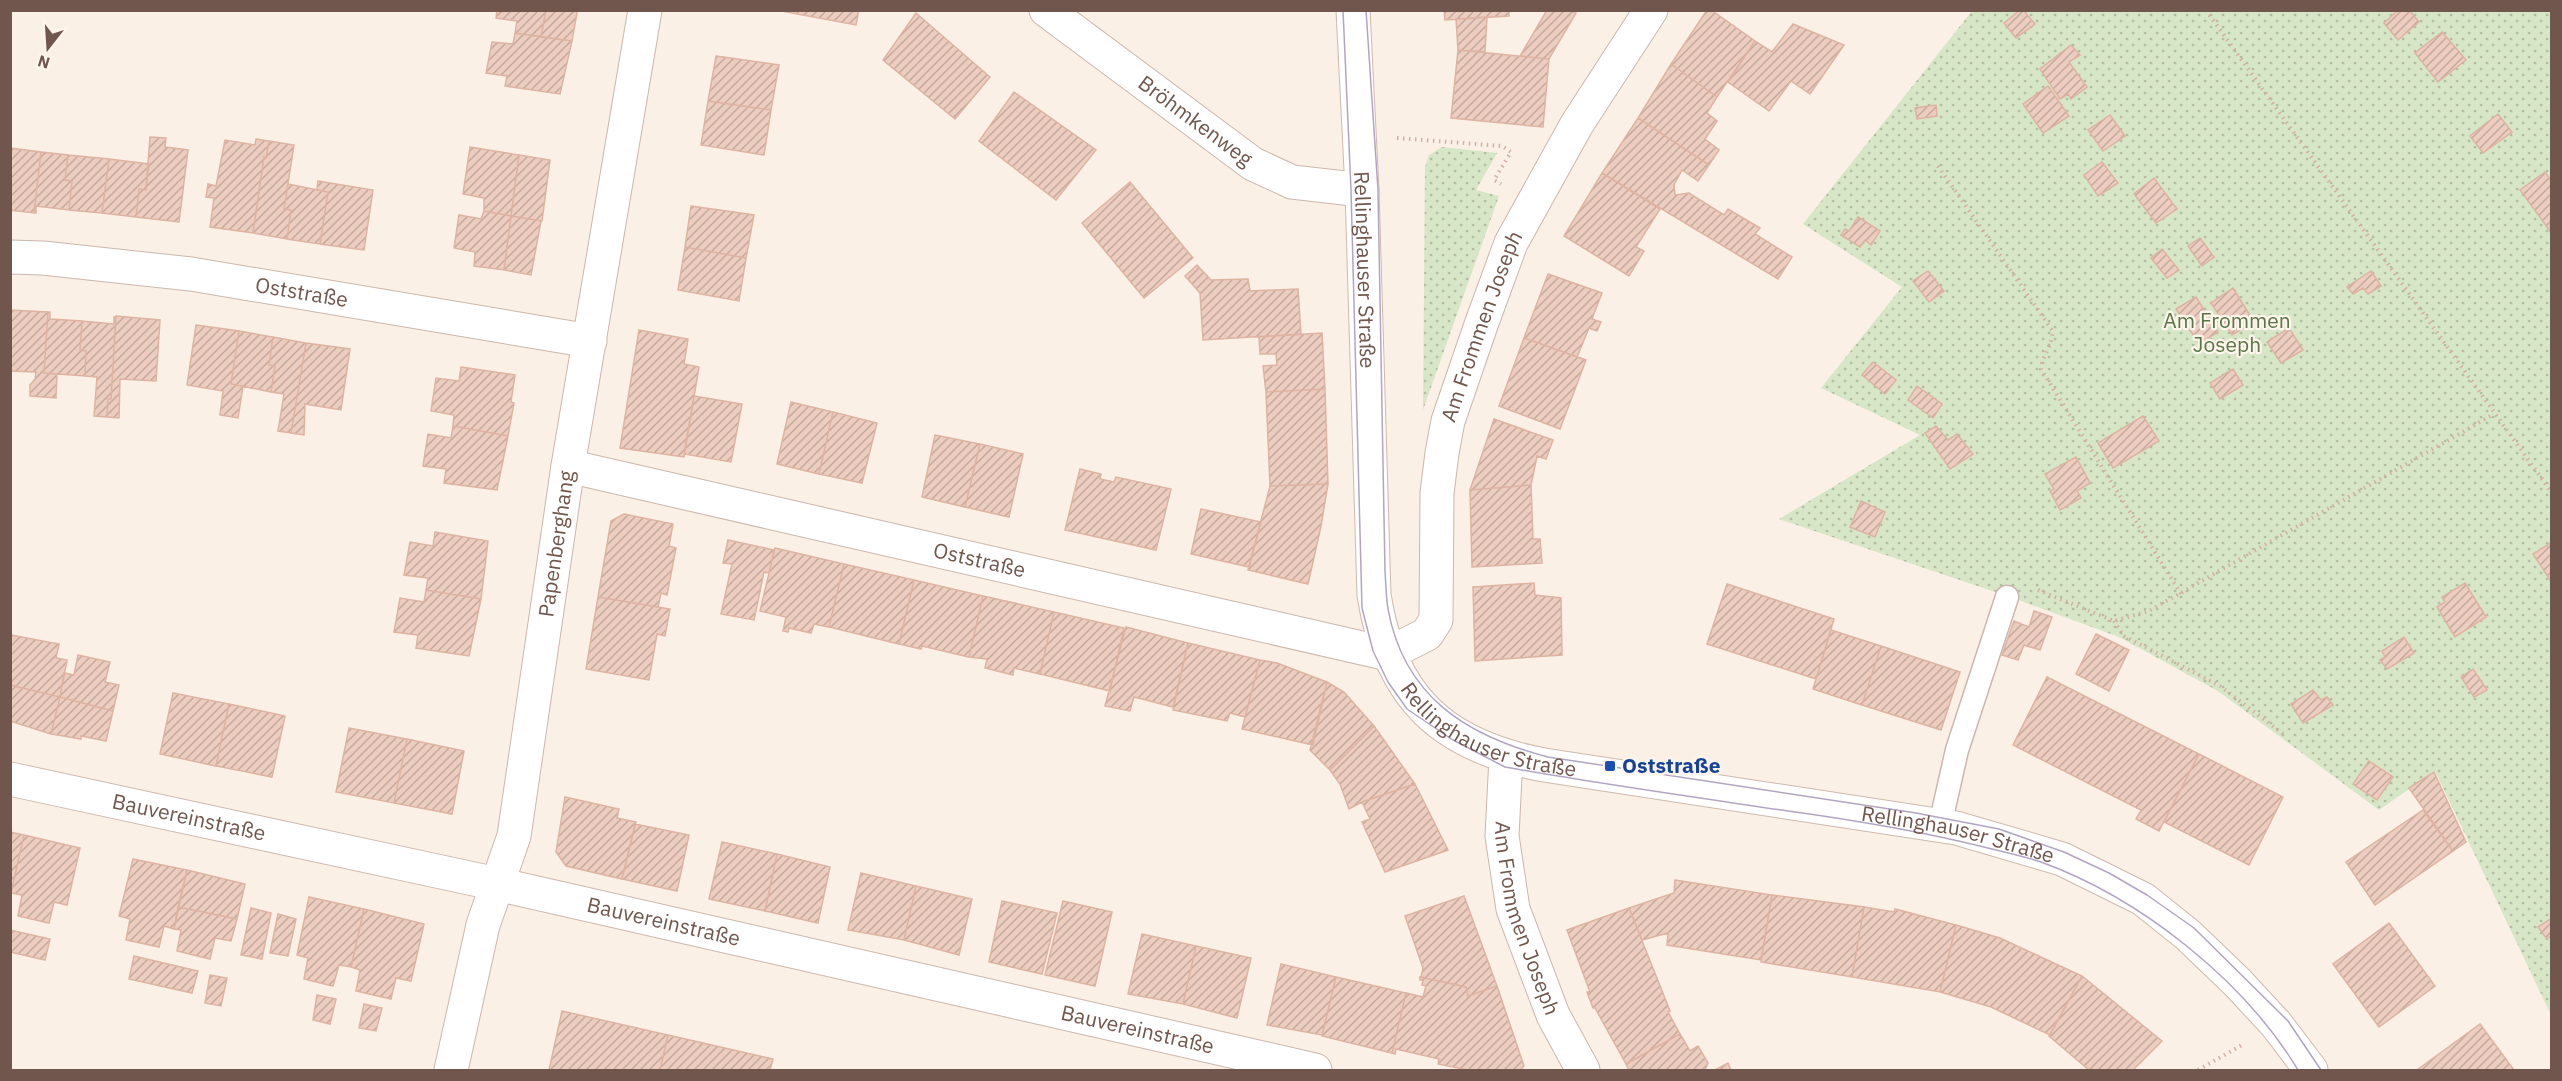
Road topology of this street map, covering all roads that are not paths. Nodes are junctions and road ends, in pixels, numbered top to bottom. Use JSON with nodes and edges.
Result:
{"nodes":[{"id":1,"x":645,"y":10,"type":"edge"},
{"id":2,"x":1046,"y":10,"type":"edge"},
{"id":3,"x":1353,"y":10,"type":"edge"},
{"id":4,"x":1652,"y":10,"type":"edge"},
{"id":5,"x":1362,"y":190,"type":"junction"},
{"id":6,"x":10,"y":257,"type":"edge"},
{"id":7,"x":590,"y":341,"type":"junction"},
{"id":8,"x":568,"y":466,"type":"junction"},
{"id":9,"x":2007,"y":597,"type":"road end"},
{"id":10,"x":1388,"y":654,"type":"junction"},
{"id":11,"x":1506,"y":757,"type":"junction"},
{"id":12,"x":10,"y":779,"type":"edge"},
{"id":13,"x":1940,"y":825,"type":"junction"},
{"id":14,"x":497,"y":884,"type":"junction"},
{"id":15,"x":451,"y":1071,"type":"edge"},
{"id":16,"x":1315,"y":1071,"type":"edge"},
{"id":17,"x":1583,"y":1071,"type":"edge"},
{"id":18,"x":2311,"y":1071,"type":"edge"}],
"edges":[{"from":1,"to":7,"type":"street","name":"Papenberghang"},
{"from":2,"to":5,"type":"street","name":"Bröhmkenweg"},
{"from":3,"to":5,"type":"street","name":"Rellinghauser Straße"},
{"from":4,"to":10,"type":"street","name":"Am Frommen Joseph"},
{"from":5,"to":10,"type":"street","name":"Rellinghauser Straße"},
{"from":6,"to":7,"type":"street","name":"Oststraße"},
{"from":7,"to":8,"type":"street","name":"Papenberghang"},
{"from":8,"to":10,"type":"street","name":"Oststraße"},
{"from":8,"to":14,"type":"street","name":"Papenberghang"},
{"from":9,"to":13,"type":"lane"},
{"from":10,"to":11,"type":"street","name":"Rellinghauser Straße"},
{"from":11,"to":13,"type":"street","name":"Rellinghauser Straße"},
{"from":11,"to":17,"type":"street","name":"Am Frommen Joseph"},
{"from":12,"to":14,"type":"street","name":"Bauvereinstraße"},
{"from":13,"to":18,"type":"street","name":"Rellinghauser Straße"},
{"from":14,"to":15,"type":"street","name":"Papenberghang"},
{"from":14,"to":16,"type":"street","name":"Bauvereinstraße"}]}
